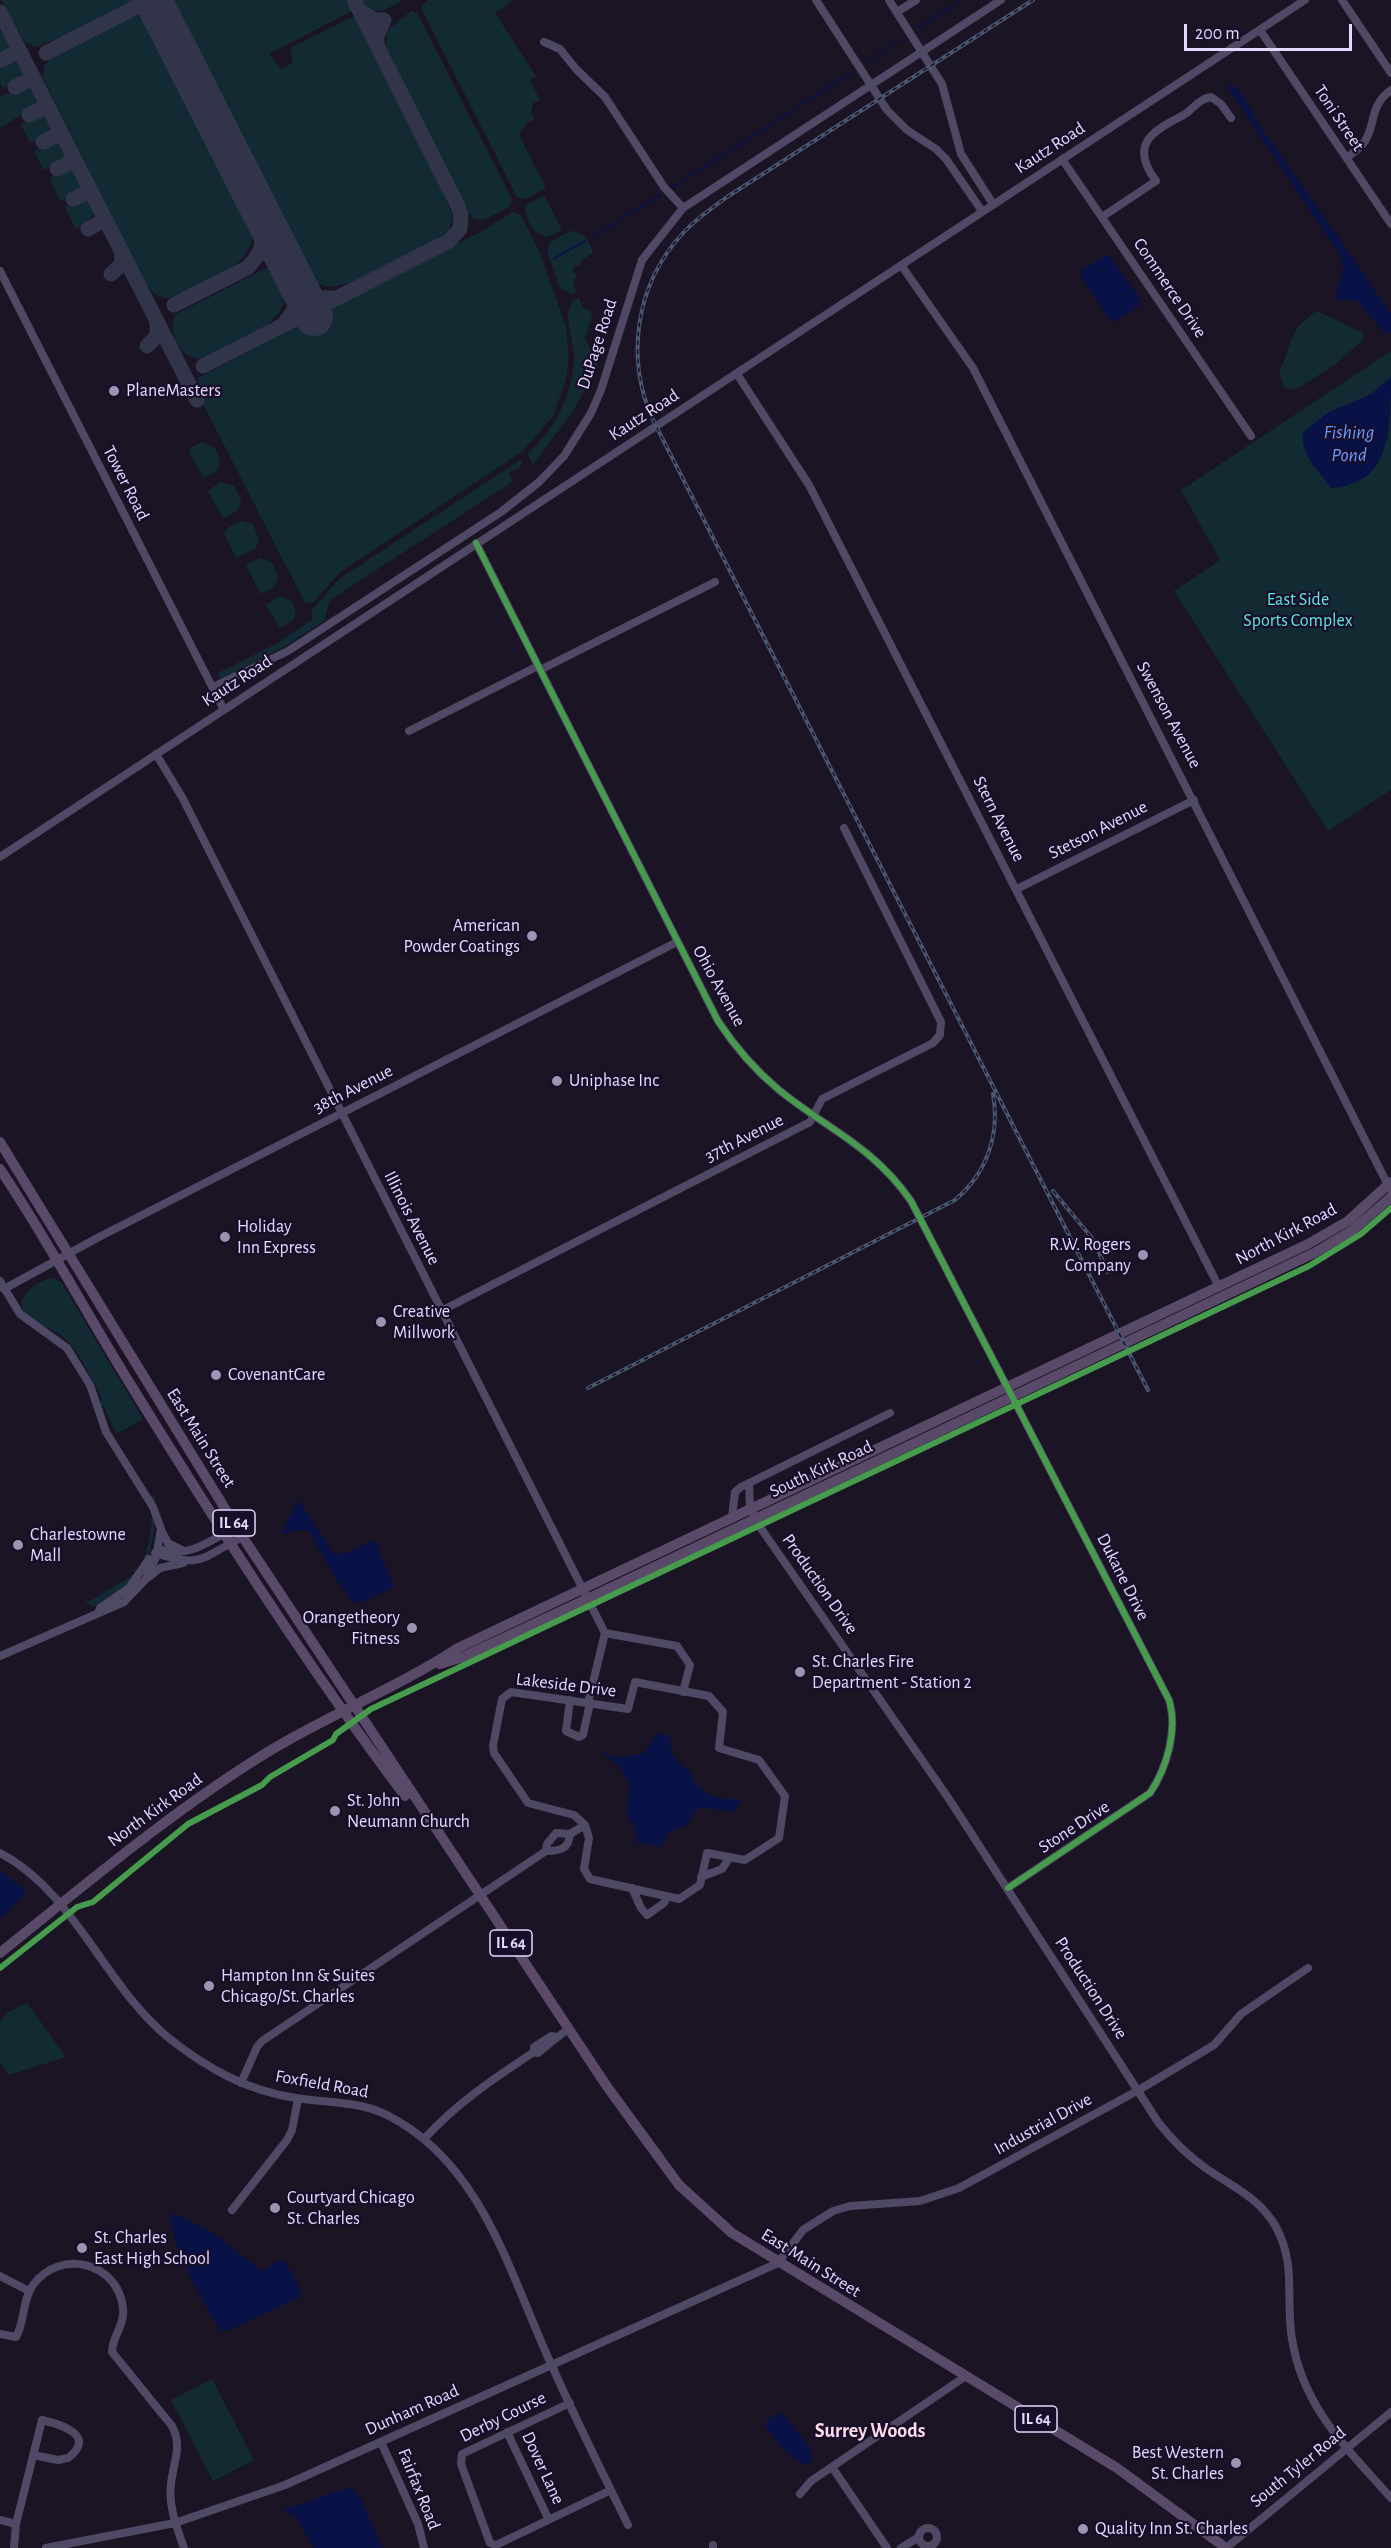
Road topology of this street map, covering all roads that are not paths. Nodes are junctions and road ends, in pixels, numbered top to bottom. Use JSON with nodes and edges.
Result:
{"nodes":[{"id":1,"x":816,"y":0,"type":"edge"},
{"id":2,"x":889,"y":0,"type":"edge"},
{"id":3,"x":916,"y":0,"type":"edge"},
{"id":4,"x":1001,"y":0,"type":"edge"},
{"id":5,"x":1305,"y":0,"type":"edge"},
{"id":6,"x":1342,"y":0,"type":"edge"},
{"id":7,"x":897,"y":12,"type":"junction"},
{"id":8,"x":1260,"y":30,"type":"junction"},
{"id":9,"x":544,"y":42,"type":"dead end"},
{"id":10,"x":922,"y":51,"type":"junction"},
{"id":11,"x":1391,"y":74,"type":"edge"},
{"id":12,"x":871,"y":84,"type":"junction"},
{"id":13,"x":1391,"y":90,"type":"edge"},
{"id":14,"x":1231,"y":118,"type":"dead end"},
{"id":15,"x":1347,"y":158,"type":"junction"},
{"id":16,"x":1062,"y":159,"type":"junction"},
{"id":17,"x":993,"y":204,"type":"junction"},
{"id":18,"x":683,"y":208,"type":"junction"},
{"id":19,"x":982,"y":212,"type":"junction"},
{"id":20,"x":1102,"y":217,"type":"junction"},
{"id":21,"x":1391,"y":224,"type":"edge"},
{"id":22,"x":901,"y":264,"type":"junction"},
{"id":23,"x":0,"y":272,"type":"edge"},
{"id":24,"x":737,"y":374,"type":"junction"},
{"id":25,"x":1251,"y":436,"type":"dead end"},
{"id":26,"x":476,"y":543,"type":"junction"},
{"id":27,"x":715,"y":582,"type":"dead end"},
{"id":28,"x":539,"y":668,"type":"junction"},
{"id":29,"x":213,"y":687,"type":"junction"},
{"id":30,"x":224,"y":710,"type":"junction"},
{"id":31,"x":409,"y":731,"type":"dead end"},
{"id":32,"x":156,"y":754,"type":"junction"},
{"id":33,"x":1194,"y":800,"type":"junction"},
{"id":34,"x":844,"y":828,"type":"dead end"},
{"id":35,"x":0,"y":857,"type":"edge"},
{"id":36,"x":1017,"y":889,"type":"junction"},
{"id":37,"x":677,"y":942,"type":"junction"},
{"id":38,"x":341,"y":1113,"type":"junction"},
{"id":39,"x":816,"y":1115,"type":"junction"},
{"id":40,"x":0,"y":1142,"type":"edge"},
{"id":41,"x":0,"y":1168,"type":"edge"},
{"id":42,"x":1390,"y":1189,"type":"edge"},
{"id":43,"x":68,"y":1254,"type":"junction"},
{"id":44,"x":51,"y":1264,"type":"junction"},
{"id":45,"x":4,"y":1288,"type":"edge"},
{"id":46,"x":1222,"y":1292,"type":"junction"},
{"id":47,"x":441,"y":1311,"type":"junction"},
{"id":48,"x":1011,"y":1391,"type":"junction"},
{"id":49,"x":890,"y":1413,"type":"dead end"},
{"id":50,"x":749,"y":1483,"type":"junction"},
{"id":51,"x":750,"y":1508,"type":"junction"},
{"id":52,"x":732,"y":1517,"type":"junction"},
{"id":53,"x":755,"y":1519,"type":"junction"},
{"id":54,"x":237,"y":1527,"type":"junction"},
{"id":55,"x":161,"y":1529,"type":"junction"},
{"id":56,"x":224,"y":1533,"type":"junction"},
{"id":57,"x":243,"y":1537,"type":"junction"},
{"id":58,"x":231,"y":1543,"type":"junction"},
{"id":59,"x":156,"y":1550,"type":"junction"},
{"id":60,"x":184,"y":1551,"type":"junction"},
{"id":61,"x":184,"y":1562,"type":"junction"},
{"id":62,"x":146,"y":1579,"type":"junction"},
{"id":63,"x":585,"y":1594,"type":"junction"},
{"id":64,"x":99,"y":1611,"type":"junction"},
{"id":65,"x":605,"y":1633,"type":"junction"},
{"id":66,"x":0,"y":1656,"type":"edge"},
{"id":67,"x":683,"y":1692,"type":"junction"},
{"id":68,"x":570,"y":1700,"type":"junction"},
{"id":69,"x":589,"y":1703,"type":"junction"},
{"id":70,"x":352,"y":1705,"type":"junction"},
{"id":71,"x":342,"y":1711,"type":"junction"},
{"id":72,"x":1153,"y":1788,"type":"joint"},
{"id":73,"x":585,"y":1825,"type":"junction"},
{"id":74,"x":570,"y":1834,"type":"junction"},
{"id":75,"x":546,"y":1851,"type":"junction"},
{"id":76,"x":0,"y":1852,"type":"edge"},
{"id":77,"x":730,"y":1857,"type":"junction"},
{"id":78,"x":701,"y":1877,"type":"junction"},
{"id":79,"x":632,"y":1888,"type":"junction"},
{"id":80,"x":1008,"y":1888,"type":"junction"},
{"id":81,"x":667,"y":1896,"type":"junction"},
{"id":82,"x":480,"y":1897,"type":"junction"},
{"id":83,"x":60,"y":1905,"type":"junction"},
{"id":84,"x":0,"y":1953,"type":"edge"},
{"id":85,"x":1308,"y":1968,"type":"dead end"},
{"id":86,"x":568,"y":2028,"type":"junction"},
{"id":87,"x":241,"y":2083,"type":"junction"},
{"id":88,"x":1137,"y":2091,"type":"junction"},
{"id":89,"x":298,"y":2099,"type":"junction"},
{"id":90,"x":424,"y":2139,"type":"junction"},
{"id":91,"x":232,"y":2210,"type":"dead end"},
{"id":92,"x":778,"y":2263,"type":"junction"},
{"id":93,"x":0,"y":2276,"type":"edge"},
{"id":94,"x":28,"y":2291,"type":"junction"},
{"id":95,"x":0,"y":2334,"type":"edge"},
{"id":96,"x":552,"y":2366,"type":"junction"},
{"id":97,"x":966,"y":2376,"type":"junction"},
{"id":98,"x":570,"y":2403,"type":"junction"},
{"id":99,"x":1391,"y":2412,"type":"edge"},
{"id":100,"x":507,"y":2432,"type":"junction"},
{"id":101,"x":381,"y":2442,"type":"junction"},
{"id":102,"x":1347,"y":2449,"type":"junction"},
{"id":103,"x":33,"y":2455,"type":"junction"},
{"id":104,"x":832,"y":2467,"type":"junction"},
{"id":105,"x":611,"y":2490,"type":"junction"},
{"id":106,"x":800,"y":2494,"type":"dead end"},
{"id":107,"x":1391,"y":2498,"type":"edge"},
{"id":108,"x":548,"y":2518,"type":"junction"},
{"id":109,"x":0,"y":2520,"type":"edge"},
{"id":110,"x":175,"y":2523,"type":"junction"},
{"id":111,"x":16,"y":2524,"type":"junction"},
{"id":112,"x":628,"y":2525,"type":"dead end"},
{"id":113,"x":920,"y":2537,"type":"dead end"},
{"id":114,"x":14,"y":2548,"type":"edge"},
{"id":115,"x":46,"y":2548,"type":"edge"},
{"id":116,"x":184,"y":2548,"type":"edge"},
{"id":117,"x":424,"y":2548,"type":"edge"},
{"id":118,"x":887,"y":2548,"type":"edge"},
{"id":119,"x":901,"y":2548,"type":"edge"},
{"id":120,"x":1226,"y":2548,"type":"edge"}],
"edges":[{"from":1,"to":12,"type":"street"},
{"from":2,"to":7,"type":"street"},
{"from":3,"to":7,"type":"street"},
{"from":4,"to":10,"type":"street","name":"DuPage Road"},
{"from":5,"to":8,"type":"street","name":"Kautz Road"},
{"from":6,"to":11,"type":"street"},
{"from":7,"to":10,"type":"street"},
{"from":8,"to":15,"type":"street","name":"Toni Street"},
{"from":8,"to":16,"type":"street","name":"Kautz Road"},
{"from":9,"to":18,"type":"street"},
{"from":10,"to":12,"type":"street","name":"DuPage Road"},
{"from":10,"to":17,"type":"street"},
{"from":12,"to":18,"type":"street","name":"DuPage Road"},
{"from":12,"to":19,"type":"street"},
{"from":13,"to":15,"type":"street"},
{"from":14,"to":20,"type":"street"},
{"from":15,"to":21,"type":"street","name":"Toni Street"},
{"from":16,"to":17,"type":"street","name":"Kautz Road"},
{"from":16,"to":20,"type":"street","name":"Commerce Drive"},
{"from":17,"to":19,"type":"street","name":"Kautz Road"},
{"from":18,"to":29,"type":"street","name":"DuPage Road"},
{"from":19,"to":22,"type":"street","name":"Kautz Road"},
{"from":20,"to":25,"type":"street","name":"Commerce Drive"},
{"from":22,"to":24,"type":"street","name":"Kautz Road"},
{"from":22,"to":33,"type":"street","name":"Swenson Avenue"},
{"from":23,"to":29,"type":"street","name":"Tower Road"},
{"from":24,"to":26,"type":"street","name":"Kautz Road"},
{"from":24,"to":36,"type":"street","name":"Stern Avenue"},
{"from":26,"to":28,"type":"street","name":"Ohio Avenue"},
{"from":26,"to":30,"type":"street","name":"Kautz Road"},
{"from":27,"to":28,"type":"street"},
{"from":28,"to":31,"type":"street"},
{"from":28,"to":37,"type":"street","name":"Ohio Avenue"},
{"from":29,"to":30,"type":"street","name":"Tower Road"},
{"from":30,"to":32,"type":"street","name":"Kautz Road"},
{"from":32,"to":35,"type":"street","name":"Kautz Road"},
{"from":32,"to":38,"type":"street","name":"Illinois Avenue"},
{"from":33,"to":36,"type":"street","name":"Stetson Avenue"},
{"from":33,"to":42,"type":"street","name":"Swenson Avenue"},
{"from":34,"to":39,"type":"street","name":"37th Avenue"},
{"from":36,"to":46,"type":"street","name":"Stern Avenue"},
{"from":37,"to":38,"type":"street","name":"38th Avenue"},
{"from":37,"to":39,"type":"street","name":"Ohio Avenue"},
{"from":38,"to":43,"type":"street","name":"38th Avenue"},
{"from":38,"to":47,"type":"street","name":"Illinois Avenue"},
{"from":39,"to":47,"type":"street","name":"37th Avenue"},
{"from":39,"to":48,"type":"street","name":"Ohio Avenue"},
{"from":40,"to":43,"type":"main road","name":"East Main Street","number":"IL 64"},
{"from":41,"to":44,"type":"main road","name":"East Main Street","number":"IL 64"},
{"from":42,"to":46,"type":"main road","name":"North Kirk Road"},
{"from":43,"to":44,"type":"street","name":"38th Avenue"},
{"from":43,"to":54,"type":"main road","name":"East Main Street","number":"IL 64"},
{"from":44,"to":45,"type":"street","name":"38th Avenue"},
{"from":44,"to":56,"type":"main road","name":"East Main Street","number":"IL 64"},
{"from":45,"to":55,"type":"street"},
{"from":46,"to":48,"type":"main road","name":"South Kirk Road"},
{"from":47,"to":63,"type":"street","name":"Illinois Avenue"},
{"from":48,"to":51,"type":"main road","name":"South Kirk Road"},
{"from":48,"to":53,"type":"main road","name":"South Kirk Road"},
{"from":48,"to":72,"type":"street","name":"Dukane Drive"},
{"from":49,"to":50,"type":"street"},
{"from":50,"to":51,"type":"street","name":"Production Drive"},
{"from":50,"to":52,"type":"street"},
{"from":51,"to":52,"type":"main road","name":"South Kirk Road"},
{"from":51,"to":53,"type":"street","name":"Production Drive"},
{"from":52,"to":63,"type":"main road","name":"South Kirk Road"},
{"from":53,"to":63,"type":"main road","name":"South Kirk Road"},
{"from":53,"to":80,"type":"street","name":"Production Drive"},
{"from":54,"to":56,"type":"street"},
{"from":54,"to":57,"type":"main road","name":"East Main Street","number":"IL 64"},
{"from":55,"to":59,"type":"street"},
{"from":55,"to":60,"type":"street"},
{"from":56,"to":58,"type":"main road","name":"East Main Street","number":"IL 64"},
{"from":56,"to":60,"type":"street"},
{"from":57,"to":58,"type":"street"},
{"from":57,"to":70,"type":"main road","name":"East Main Street","number":"IL 64"},
{"from":58,"to":61,"type":"street"},
{"from":58,"to":71,"type":"main road","name":"East Main Street","number":"IL 64"},
{"from":59,"to":60,"type":"street"},
{"from":59,"to":61,"type":"street"},
{"from":59,"to":62,"type":"street"},
{"from":59,"to":64,"type":"street"},
{"from":61,"to":62,"type":"street"},
{"from":62,"to":64,"type":"street"},
{"from":63,"to":65,"type":"street","name":"Illinois Avenue"},
{"from":63,"to":70,"type":"main road","name":"South Kirk Road"},
{"from":64,"to":66,"type":"street"},
{"from":65,"to":67,"type":"street"},
{"from":65,"to":69,"type":"street"},
{"from":67,"to":69,"type":"street","name":"Lakeside Drive"},
{"from":67,"to":77,"type":"street","name":"Lakeside Drive"},
{"from":68,"to":69,"type":"street","name":"Lakeside Drive"},
{"from":68,"to":69,"type":"street"},
{"from":68,"to":73,"type":"street","name":"Lakeside Drive"},
{"from":70,"to":71,"type":"main road","name":"South Kirk Road"},
{"from":70,"to":82,"type":"main road","name":"East Main Street","number":"IL 64"},
{"from":71,"to":82,"type":"main road","name":"East Main Street","number":"IL 64"},
{"from":71,"to":83,"type":"main road","name":"North Kirk Road"},
{"from":72,"to":80,"type":"street","name":"Stone Drive"},
{"from":73,"to":74,"type":"street"},
{"from":73,"to":79,"type":"street","name":"Lakeside Drive"},
{"from":74,"to":75,"type":"street"},
{"from":74,"to":75,"type":"street"},
{"from":75,"to":82,"type":"street"},
{"from":76,"to":83,"type":"street","name":"Foxfield Road"},
{"from":77,"to":78,"type":"street"},
{"from":77,"to":78,"type":"street","name":"Lakeside Drive"},
{"from":78,"to":81,"type":"street","name":"Lakeside Drive"},
{"from":79,"to":81,"type":"street","name":"Lakeside Drive"},
{"from":79,"to":81,"type":"street"},
{"from":80,"to":88,"type":"street","name":"Production Drive"},
{"from":82,"to":86,"type":"main road","name":"East Main Street","number":"IL 64"},
{"from":82,"to":87,"type":"street"},
{"from":83,"to":84,"type":"main road","name":"North Kirk Road"},
{"from":83,"to":87,"type":"street","name":"Foxfield Road"},
{"from":85,"to":88,"type":"street","name":"Industrial Drive"},
{"from":86,"to":90,"type":"street"},
{"from":86,"to":92,"type":"main road","name":"East Main Street","number":"IL 64"},
{"from":87,"to":89,"type":"street","name":"Foxfield Road"},
{"from":88,"to":92,"type":"street","name":"Industrial Drive"},
{"from":88,"to":102,"type":"street","name":"Production Drive"},
{"from":89,"to":90,"type":"street","name":"Foxfield Road"},
{"from":89,"to":91,"type":"street"},
{"from":90,"to":96,"type":"street","name":"Foxfield Road"},
{"from":92,"to":96,"type":"street","name":"Dunham Road"},
{"from":92,"to":97,"type":"main road","name":"East Main Street","number":"IL 64"},
{"from":93,"to":94,"type":"street"},
{"from":94,"to":95,"type":"street"},
{"from":94,"to":110,"type":"street"},
{"from":96,"to":98,"type":"street","name":"Foxfield Road"},
{"from":96,"to":101,"type":"street","name":"Dunham Road"},
{"from":97,"to":104,"type":"street"},
{"from":97,"to":120,"type":"main road","name":"East Main Street","number":"IL 64"},
{"from":98,"to":100,"type":"street","name":"Derby Course"},
{"from":98,"to":105,"type":"street","name":"Foxfield Road"},
{"from":99,"to":102,"type":"street","name":"South Tyler Road"},
{"from":100,"to":108,"type":"street","name":"Dover Lane"},
{"from":100,"to":108,"type":"street","name":"Derby Course"},
{"from":101,"to":110,"type":"street","name":"Dunham Road"},
{"from":101,"to":117,"type":"street","name":"Fairfax Road"},
{"from":102,"to":107,"type":"street","name":"Production Drive"},
{"from":102,"to":120,"type":"street","name":"South Tyler Road"},
{"from":103,"to":103,"type":"street"},
{"from":103,"to":111,"type":"street"},
{"from":104,"to":106,"type":"street"},
{"from":104,"to":118,"type":"street"},
{"from":105,"to":108,"type":"street","name":"Derby Course"},
{"from":105,"to":112,"type":"street","name":"Foxfield Road"},
{"from":109,"to":111,"type":"street"},
{"from":110,"to":115,"type":"street","name":"Dunham Road"},
{"from":110,"to":116,"type":"street"},
{"from":111,"to":114,"type":"street"},
{"from":113,"to":119,"type":"street"}]}
